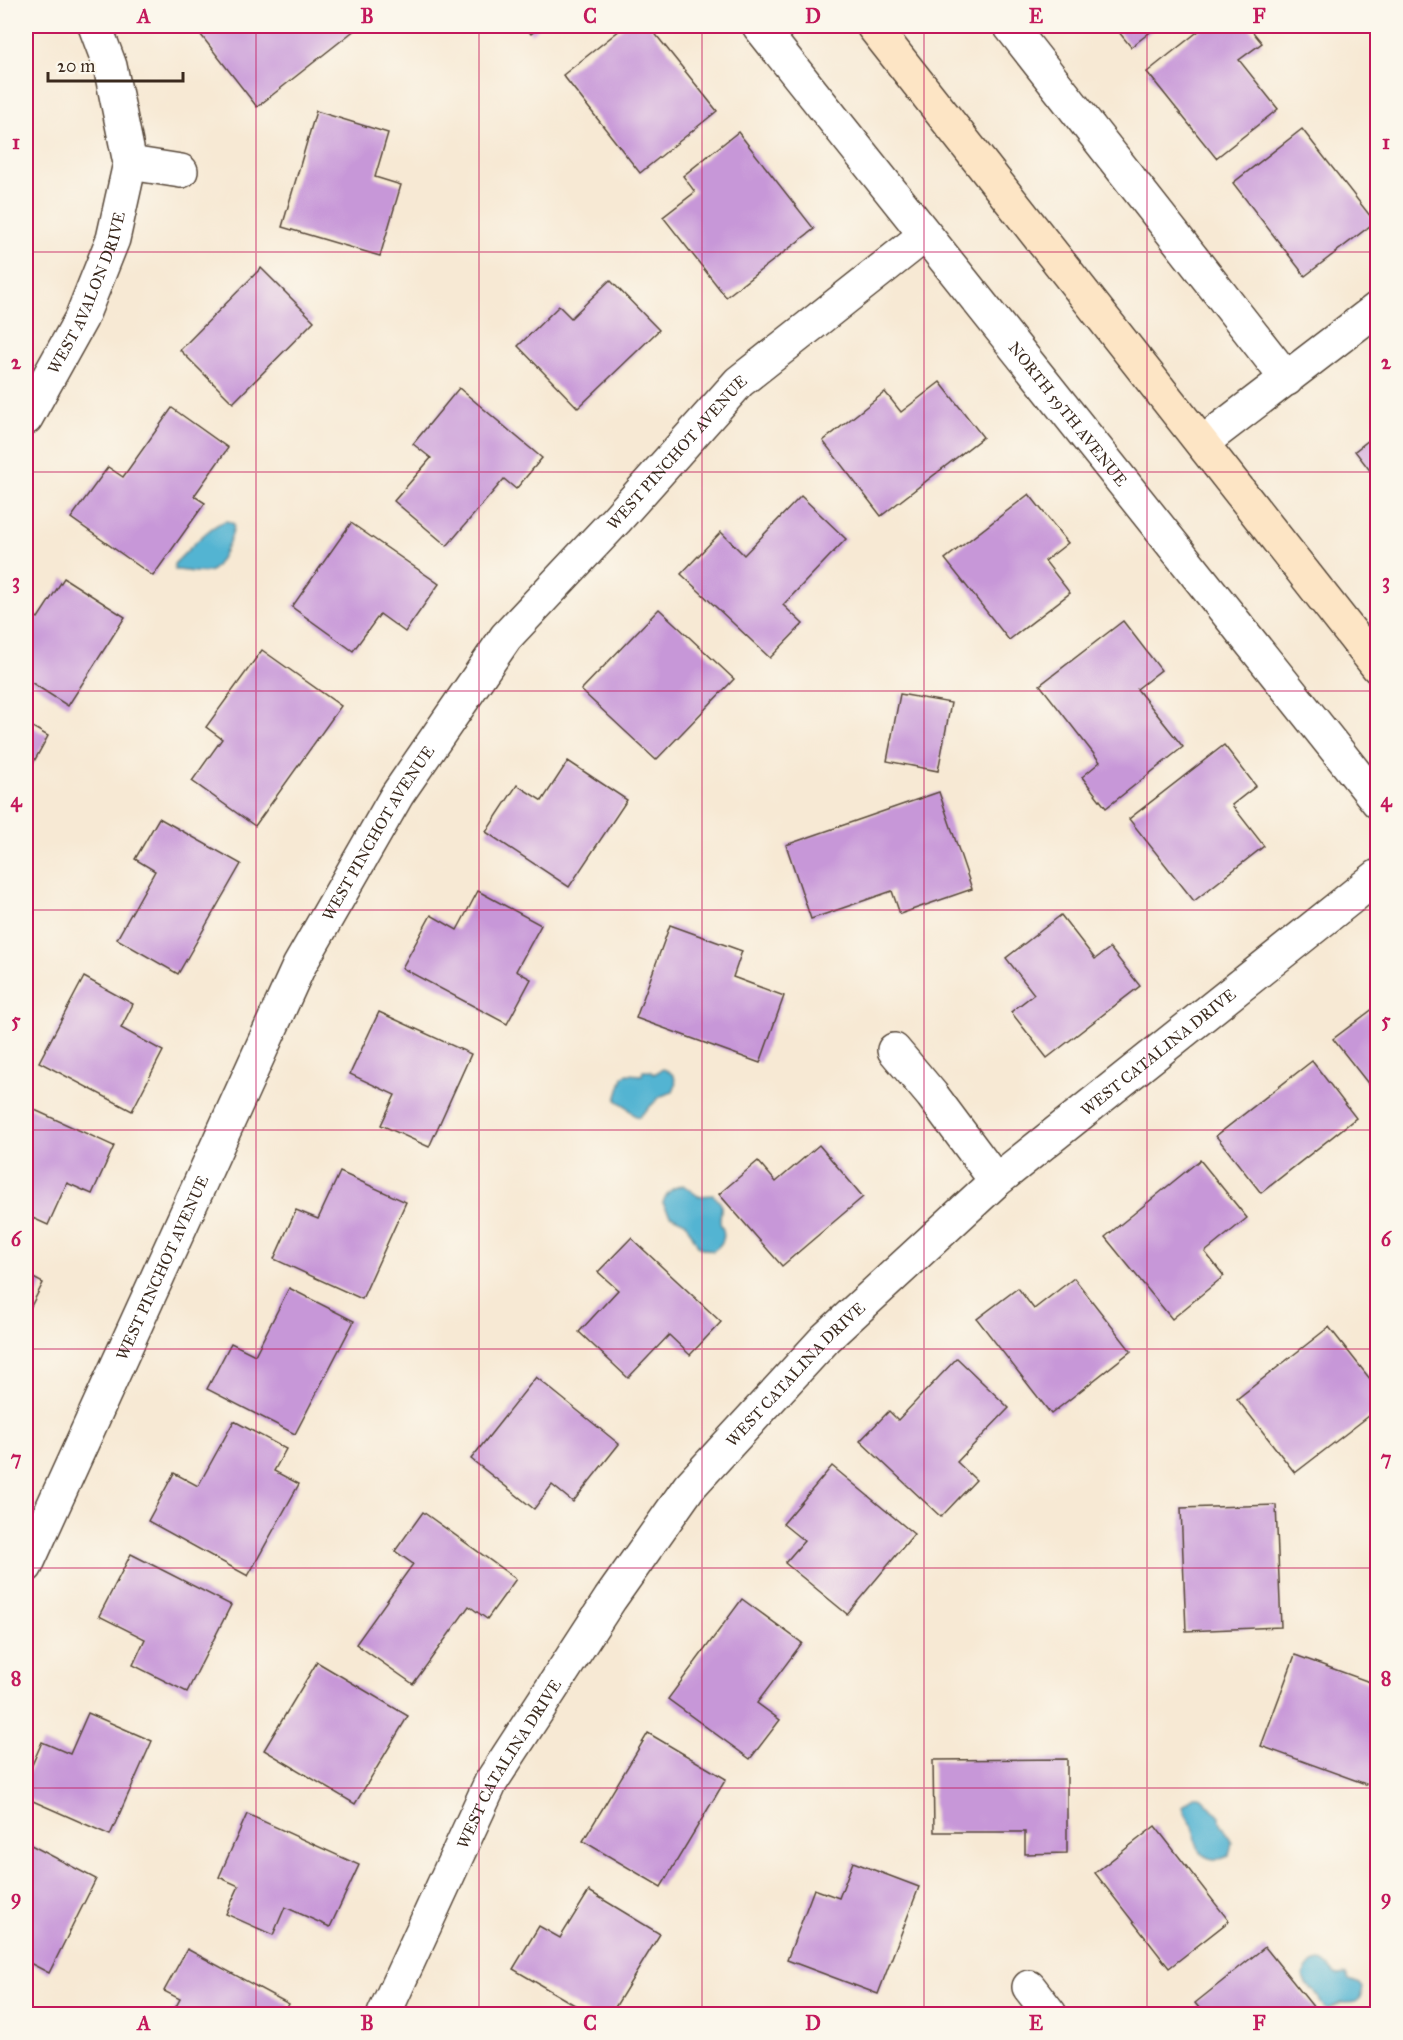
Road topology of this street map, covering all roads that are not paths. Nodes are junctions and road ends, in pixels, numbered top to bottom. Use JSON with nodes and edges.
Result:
{"nodes":[{"id":1,"x":95,"y":26,"type":"edge"},
{"id":2,"x":759,"y":26,"type":"edge"},
{"id":3,"x":873,"y":26,"type":"edge"},
{"id":4,"x":1010,"y":26,"type":"edge"},
{"id":5,"x":130,"y":163,"type":"junction"},
{"id":6,"x":181,"y":171,"type":"dead end"},
{"id":7,"x":925,"y":235,"type":"junction"},
{"id":8,"x":1377,"y":308,"type":"edge"},
{"id":9,"x":1287,"y":379,"type":"junction"},
{"id":10,"x":26,"y":418,"type":"edge"},
{"id":11,"x":1202,"y":443,"type":"junction"},
{"id":12,"x":1377,"y":667,"type":"edge"},
{"id":13,"x":1377,"y":802,"type":"edge"},
{"id":14,"x":1377,"y":876,"type":"edge"},
{"id":15,"x":894,"y":1050,"type":"dead end"},
{"id":16,"x":996,"y":1181,"type":"junction"},
{"id":17,"x":26,"y":1566,"type":"edge"},
{"id":18,"x":1029,"y":1987,"type":"dead end"},
{"id":19,"x":384,"y":2014,"type":"edge"},
{"id":20,"x":1050,"y":2014,"type":"edge"}],
"edges":[{"from":1,"to":5,"type":"street","name":"WEST AVALON DRIVE"},
{"from":2,"to":7,"type":"street","name":"NORTH 59TH AVENUE"},
{"from":3,"to":11,"type":"main road"},
{"from":4,"to":9,"type":"street"},
{"from":5,"to":6,"type":"street"},
{"from":5,"to":10,"type":"street","name":"WEST AVALON DRIVE"},
{"from":7,"to":13,"type":"street","name":"NORTH 59TH AVENUE"},
{"from":7,"to":17,"type":"street","name":"WEST PINCHOT AVENUE"},
{"from":8,"to":9,"type":"street"},
{"from":9,"to":11,"type":"street"},
{"from":11,"to":12,"type":"main road"},
{"from":14,"to":16,"type":"street","name":"WEST CATALINA DRIVE"},
{"from":15,"to":16,"type":"street"},
{"from":16,"to":19,"type":"street","name":"WEST CATALINA DRIVE"},
{"from":18,"to":20,"type":"street"}]}
